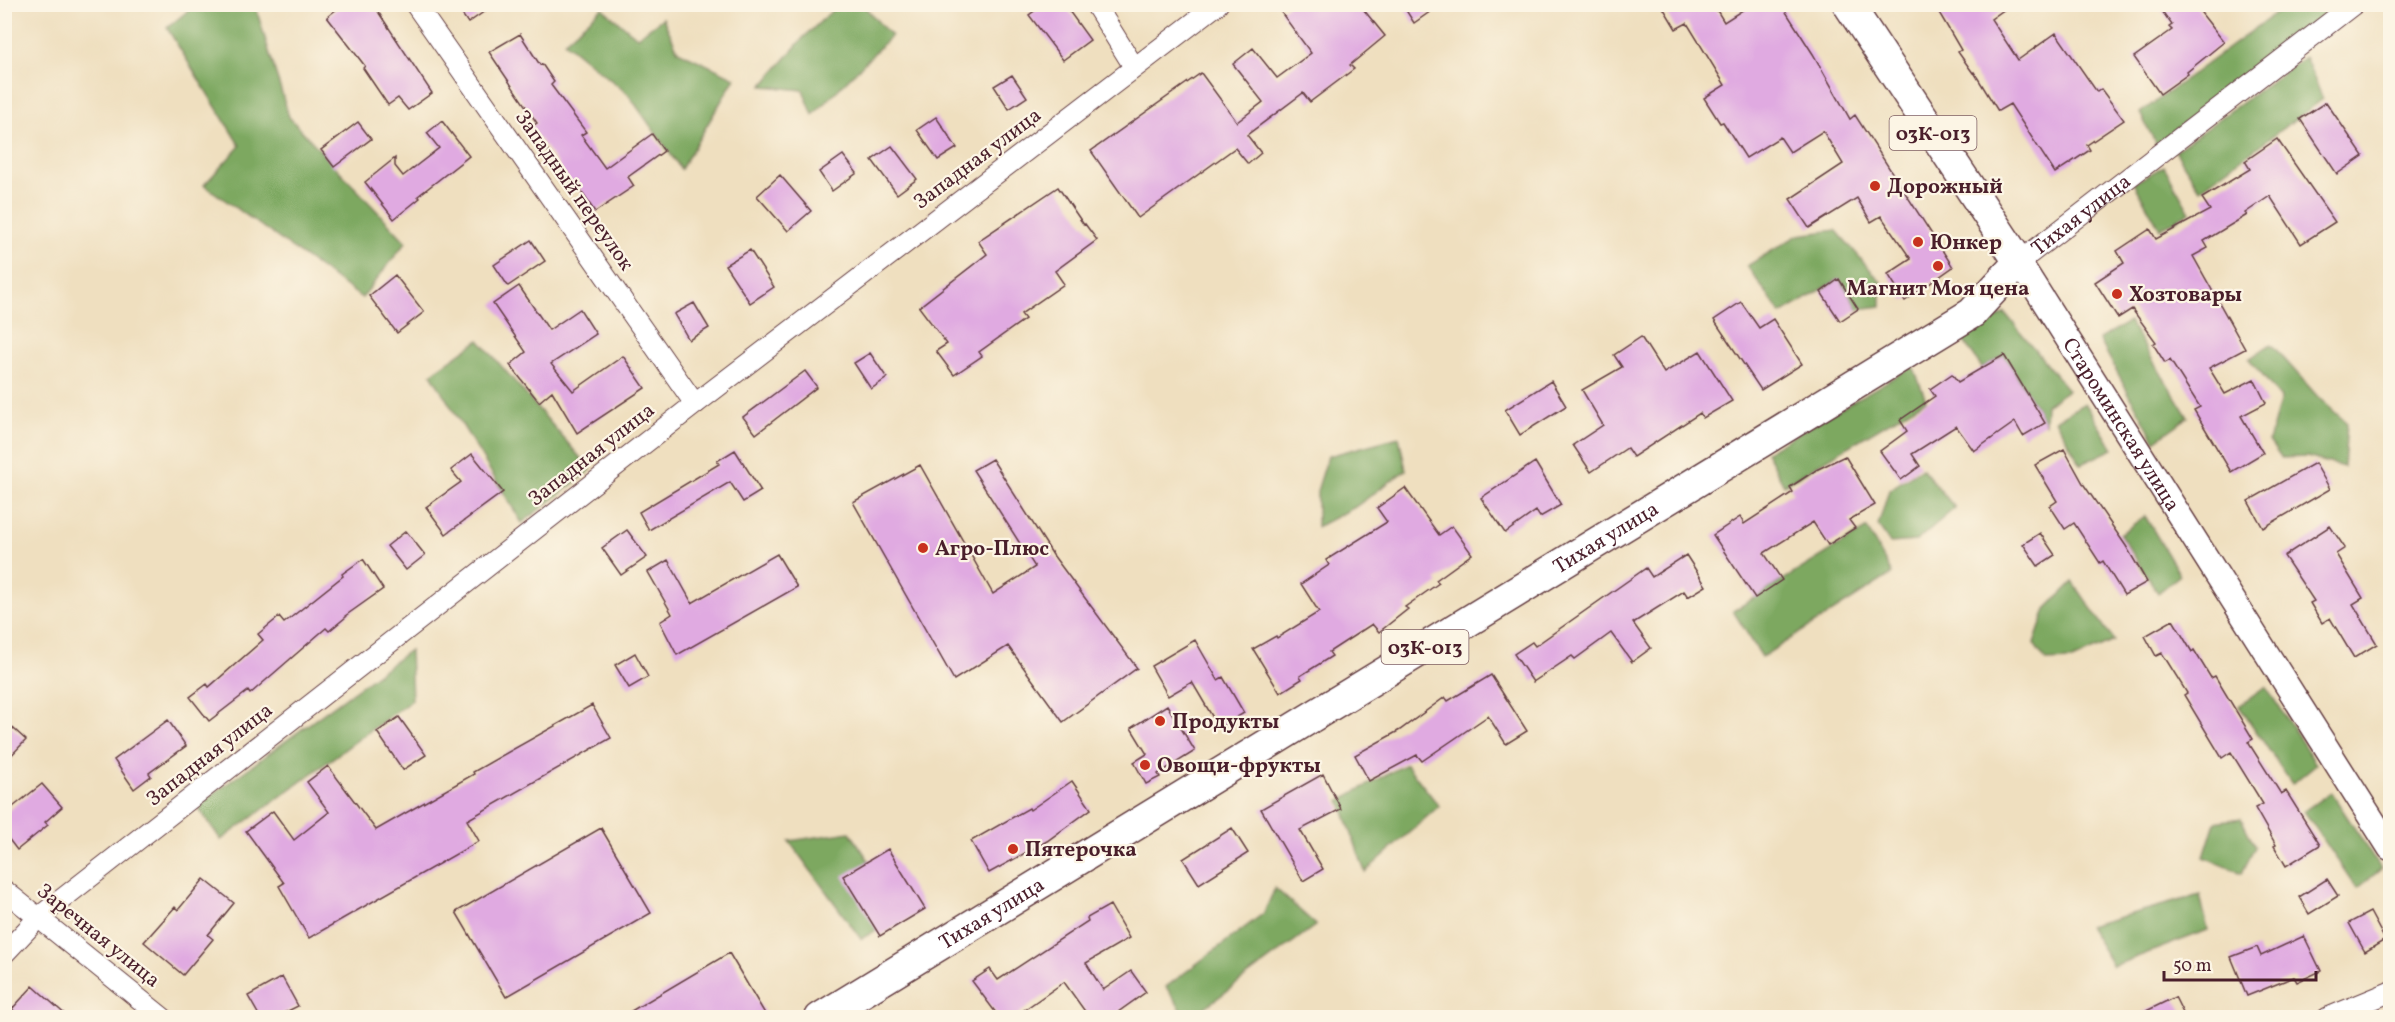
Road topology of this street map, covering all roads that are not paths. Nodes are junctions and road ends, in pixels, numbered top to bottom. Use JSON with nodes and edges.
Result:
{"nodes":[{"id":1,"x":415,"y":4,"type":"edge"},
{"id":2,"x":1095,"y":4,"type":"edge"},
{"id":3,"x":1218,"y":4,"type":"edge"},
{"id":4,"x":1848,"y":4,"type":"edge"},
{"id":5,"x":2354,"y":4,"type":"edge"},
{"id":6,"x":1134,"y":67,"type":"junction"},
{"id":7,"x":2019,"y":262,"type":"junction"},
{"id":8,"x":695,"y":404,"type":"junction"},
{"id":9,"x":2391,"y":848,"type":"edge"},
{"id":10,"x":4,"y":890,"type":"edge"},
{"id":11,"x":39,"y":917,"type":"junction"},
{"id":12,"x":4,"y":954,"type":"edge"},
{"id":13,"x":2391,"y":992,"type":"edge"},
{"id":14,"x":163,"y":1017,"type":"edge"},
{"id":15,"x":820,"y":1017,"type":"edge"},
{"id":16,"x":2326,"y":1017,"type":"edge"}],
"edges":[{"from":1,"to":8,"type":"street","name":"Западный переулок"},
{"from":2,"to":6,"type":"street"},
{"from":3,"to":6,"type":"street","name":"Западная улица"},
{"from":4,"to":7,"type":"main road","name":"Староминская улица","number":"03К-013"},
{"from":5,"to":7,"type":"street","name":"Тихая улица"},
{"from":6,"to":8,"type":"street","name":"Западная улица"},
{"from":7,"to":9,"type":"street","name":"Староминская улица"},
{"from":7,"to":15,"type":"main road","name":"Тихая улица","number":"03К-013"},
{"from":8,"to":11,"type":"street","name":"Западная улица"},
{"from":10,"to":11,"type":"street","name":"Заречная улица"},
{"from":11,"to":12,"type":"street","name":"Западная улица"},
{"from":11,"to":14,"type":"street","name":"Заречная улица"},
{"from":13,"to":16,"type":"street"}]}
